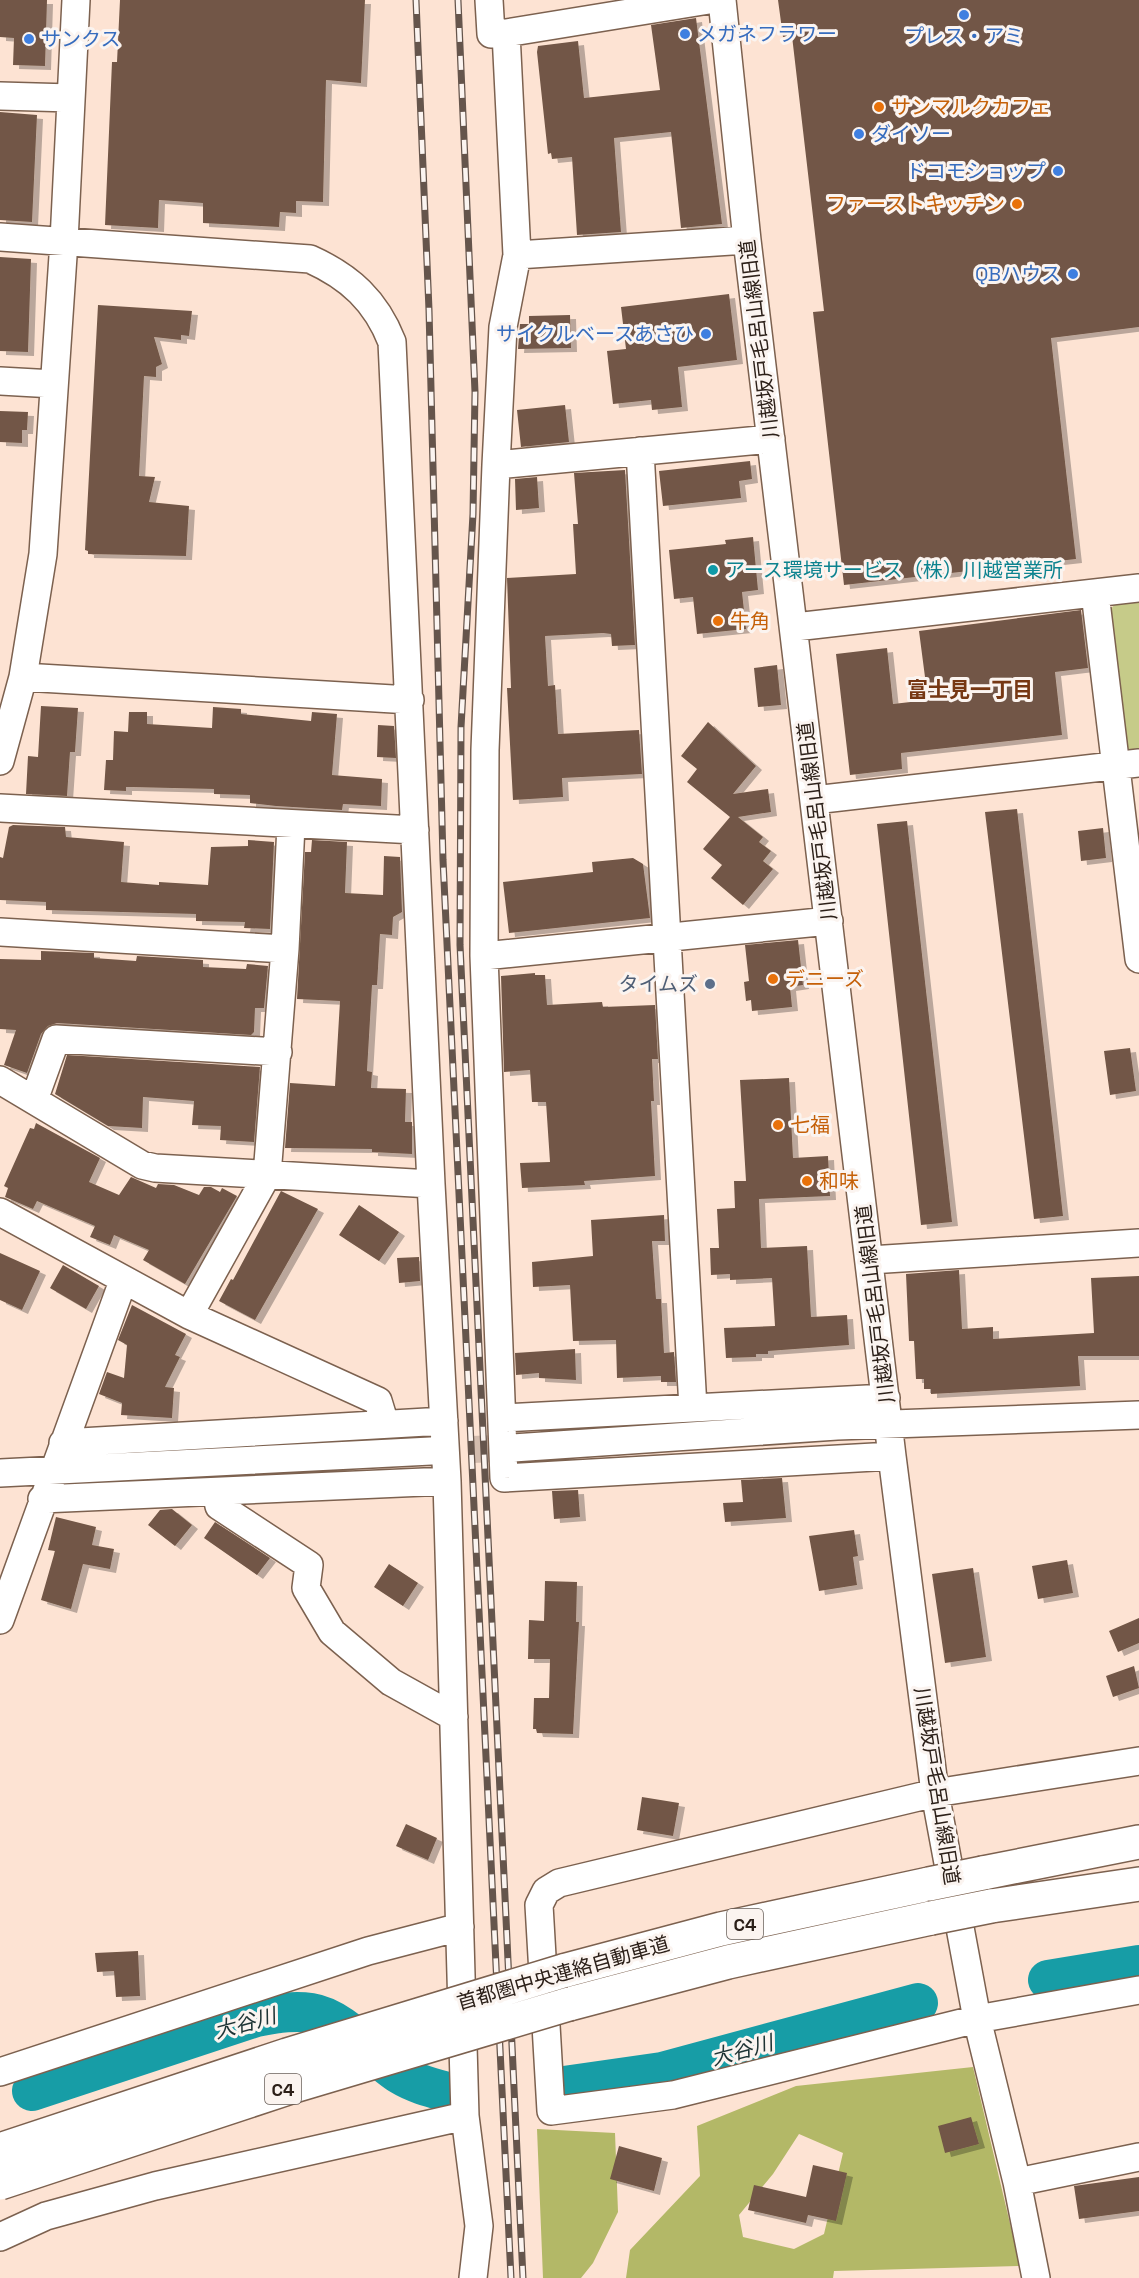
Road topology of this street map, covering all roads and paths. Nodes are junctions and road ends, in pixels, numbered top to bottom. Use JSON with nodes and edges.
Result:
{"nodes":[{"id":1,"x":76,"y":0,"type":"edge"},
{"id":2,"x":489,"y":0,"type":"edge"},
{"id":3,"x":709,"y":0,"type":"edge"},
{"id":4,"x":722,"y":0,"type":"edge"},
{"id":5,"x":506,"y":33,"type":"junction"},
{"id":6,"x":0,"y":96,"type":"edge"},
{"id":7,"x":71,"y":98,"type":"junction"},
{"id":8,"x":0,"y":237,"type":"edge"},
{"id":9,"x":747,"y":240,"type":"junction"},
{"id":10,"x":64,"y":241,"type":"junction"},
{"id":11,"x":517,"y":255,"type":"junction"},
{"id":12,"x":0,"y":381,"type":"edge"},
{"id":13,"x":54,"y":384,"type":"junction"},
{"id":14,"x":771,"y":439,"type":"junction"},
{"id":15,"x":640,"y":452,"type":"junction"},
{"id":16,"x":496,"y":465,"type":"junction"},
{"id":17,"x":1139,"y":588,"type":"edge"},
{"id":18,"x":1095,"y":592,"type":"junction"},
{"id":19,"x":795,"y":627,"type":"junction"},
{"id":20,"x":23,"y":677,"type":"junction"},
{"id":21,"x":410,"y":699,"type":"junction"},
{"id":22,"x":0,"y":761,"type":"edge"},
{"id":23,"x":1127,"y":765,"type":"edge"},
{"id":24,"x":814,"y":800,"type":"junction"},
{"id":25,"x":0,"y":808,"type":"edge"},
{"id":26,"x":291,"y":825,"type":"junction"},
{"id":27,"x":415,"y":830,"type":"junction"},
{"id":28,"x":829,"y":921,"type":"junction"},
{"id":29,"x":0,"y":932,"type":"edge"},
{"id":30,"x":665,"y":936,"type":"junction"},
{"id":31,"x":285,"y":949,"type":"junction"},
{"id":32,"x":484,"y":956,"type":"junction"},
{"id":33,"x":1139,"y":959,"type":"edge"},
{"id":34,"x":278,"y":1052,"type":"junction"},
{"id":35,"x":0,"y":1080,"type":"edge"},
{"id":36,"x":34,"y":1100,"type":"junction"},
{"id":37,"x":267,"y":1175,"type":"junction"},
{"id":38,"x":431,"y":1184,"type":"junction"},
{"id":39,"x":0,"y":1212,"type":"edge"},
{"id":40,"x":1139,"y":1243,"type":"edge"},
{"id":41,"x":870,"y":1260,"type":"junction"},
{"id":42,"x":123,"y":1281,"type":"junction"},
{"id":43,"x":189,"y":1315,"type":"junction"},
{"id":44,"x":886,"y":1398,"type":"junction"},
{"id":45,"x":693,"y":1408,"type":"junction"},
{"id":46,"x":1139,"y":1415,"type":"edge"},
{"id":47,"x":502,"y":1418,"type":"junction"},
{"id":48,"x":444,"y":1420,"type":"junction"},
{"id":49,"x":385,"y":1424,"type":"junction"},
{"id":50,"x":889,"y":1425,"type":"junction"},
{"id":51,"x":63,"y":1443,"type":"junction"},
{"id":52,"x":513,"y":1448,"type":"tunnel mouth"},
{"id":53,"x":431,"y":1451,"type":"tunnel mouth"},
{"id":54,"x":892,"y":1456,"type":"junction"},
{"id":55,"x":52,"y":1470,"type":"junction"},
{"id":56,"x":0,"y":1473,"type":"edge"},
{"id":57,"x":447,"y":1481,"type":"junction"},
{"id":58,"x":216,"y":1492,"type":"junction"},
{"id":59,"x":42,"y":1499,"type":"junction"},
{"id":60,"x":0,"y":1620,"type":"edge"},
{"id":61,"x":454,"y":1717,"type":"junction"},
{"id":62,"x":1139,"y":1761,"type":"edge"},
{"id":63,"x":935,"y":1793,"type":"junction"},
{"id":64,"x":1139,"y":1842,"type":"edge"},
{"id":65,"x":1139,"y":1884,"type":"edge"},
{"id":66,"x":460,"y":1927,"type":"junction"},
{"id":67,"x":1139,"y":1990,"type":"edge"},
{"id":68,"x":977,"y":2019,"type":"junction"},
{"id":69,"x":0,"y":2072,"type":"edge"},
{"id":70,"x":465,"y":2115,"type":"junction"},
{"id":71,"x":0,"y":2150,"type":"edge"},
{"id":72,"x":1139,"y":2157,"type":"edge"},
{"id":73,"x":1017,"y":2182,"type":"junction"},
{"id":74,"x":0,"y":2183,"type":"edge"},
{"id":75,"x":0,"y":2237,"type":"edge"},
{"id":76,"x":473,"y":2278,"type":"edge"},
{"id":77,"x":1036,"y":2278,"type":"edge"}],
"edges":[{"from":1,"to":7,"type":"street"},
{"from":2,"to":5,"type":"street"},
{"from":3,"to":5,"type":"street"},
{"from":4,"to":9,"type":"street","name":"川越坂戸毛呂山線旧道"},
{"from":5,"to":11,"type":"street"},
{"from":6,"to":7,"type":"street"},
{"from":7,"to":10,"type":"street"},
{"from":8,"to":10,"type":"street"},
{"from":9,"to":11,"type":"street"},
{"from":9,"to":14,"type":"street","name":"川越坂戸毛呂山線旧道"},
{"from":10,"to":13,"type":"street"},
{"from":10,"to":21,"type":"street"},
{"from":11,"to":16,"type":"street"},
{"from":12,"to":13,"type":"street"},
{"from":13,"to":20,"type":"street"},
{"from":14,"to":15,"type":"street"},
{"from":14,"to":19,"type":"street","name":"川越坂戸毛呂山線旧道"},
{"from":15,"to":16,"type":"street"},
{"from":15,"to":30,"type":"street"},
{"from":16,"to":32,"type":"street"},
{"from":17,"to":18,"type":"street"},
{"from":18,"to":19,"type":"street"},
{"from":18,"to":23,"type":"street"},
{"from":19,"to":24,"type":"street","name":"川越坂戸毛呂山線旧道"},
{"from":20,"to":21,"type":"street"},
{"from":20,"to":22,"type":"street"},
{"from":21,"to":27,"type":"street"},
{"from":23,"to":24,"type":"street"},
{"from":23,"to":33,"type":"street"},
{"from":24,"to":28,"type":"street","name":"川越坂戸毛呂山線旧道"},
{"from":25,"to":26,"type":"street"},
{"from":26,"to":27,"type":"street"},
{"from":26,"to":31,"type":"street"},
{"from":27,"to":38,"type":"street"},
{"from":28,"to":30,"type":"street"},
{"from":28,"to":41,"type":"street","name":"川越坂戸毛呂山線旧道"},
{"from":29,"to":31,"type":"street"},
{"from":30,"to":32,"type":"street"},
{"from":30,"to":45,"type":"street"},
{"from":31,"to":34,"type":"street"},
{"from":32,"to":47,"type":"street"},
{"from":34,"to":36,"type":"street"},
{"from":34,"to":37,"type":"street"},
{"from":35,"to":36,"type":"street"},
{"from":36,"to":37,"type":"street"},
{"from":37,"to":38,"type":"street"},
{"from":37,"to":43,"type":"street"},
{"from":38,"to":48,"type":"street"},
{"from":39,"to":42,"type":"street"},
{"from":40,"to":41,"type":"street"},
{"from":41,"to":44,"type":"street","name":"川越坂戸毛呂山線旧道"},
{"from":42,"to":43,"type":"street"},
{"from":42,"to":51,"type":"street"},
{"from":43,"to":49,"type":"street"},
{"from":44,"to":45,"type":"street"},
{"from":44,"to":50,"type":"street","name":"川越坂戸毛呂山線旧道"},
{"from":45,"to":47,"type":"street"},
{"from":46,"to":50,"type":"street"},
{"from":47,"to":54,"type":"street"},
{"from":48,"to":49,"type":"street"},
{"from":48,"to":57,"type":"street"},
{"from":49,"to":51,"type":"street"},
{"from":50,"to":52,"type":"street"},
{"from":50,"to":54,"type":"street","name":"川越坂戸毛呂山線旧道"},
{"from":51,"to":55,"type":"street"},
{"from":53,"to":55,"type":"street"},
{"from":54,"to":63,"type":"street","name":"川越坂戸毛呂山線旧道"},
{"from":55,"to":56,"type":"street"},
{"from":55,"to":59,"type":"street"},
{"from":57,"to":58,"type":"street"},
{"from":57,"to":61,"type":"street"},
{"from":58,"to":59,"type":"street"},
{"from":58,"to":61,"type":"street"},
{"from":59,"to":60,"type":"street"},
{"from":61,"to":66,"type":"street"},
{"from":62,"to":63,"type":"street"},
{"from":63,"to":68,"type":"street","name":"川越坂戸毛呂山線旧道"},
{"from":63,"to":68,"type":"street"},
{"from":64,"to":71,"type":"highway","name":"首都圏中央連絡自動車道","number":"C4","bridge":true},
{"from":65,"to":74,"type":"highway","name":"首都圏中央連絡自動車道","number":"C4","bridge":true},
{"from":66,"to":69,"type":"street"},
{"from":66,"to":70,"type":"street"},
{"from":67,"to":68,"type":"street"},
{"from":68,"to":73,"type":"street","name":"川越坂戸毛呂山線旧道"},
{"from":70,"to":75,"type":"street"},
{"from":70,"to":76,"type":"street"},
{"from":72,"to":73,"type":"street"},
{"from":73,"to":77,"type":"street","name":"川越坂戸毛呂山線旧道"}]}
